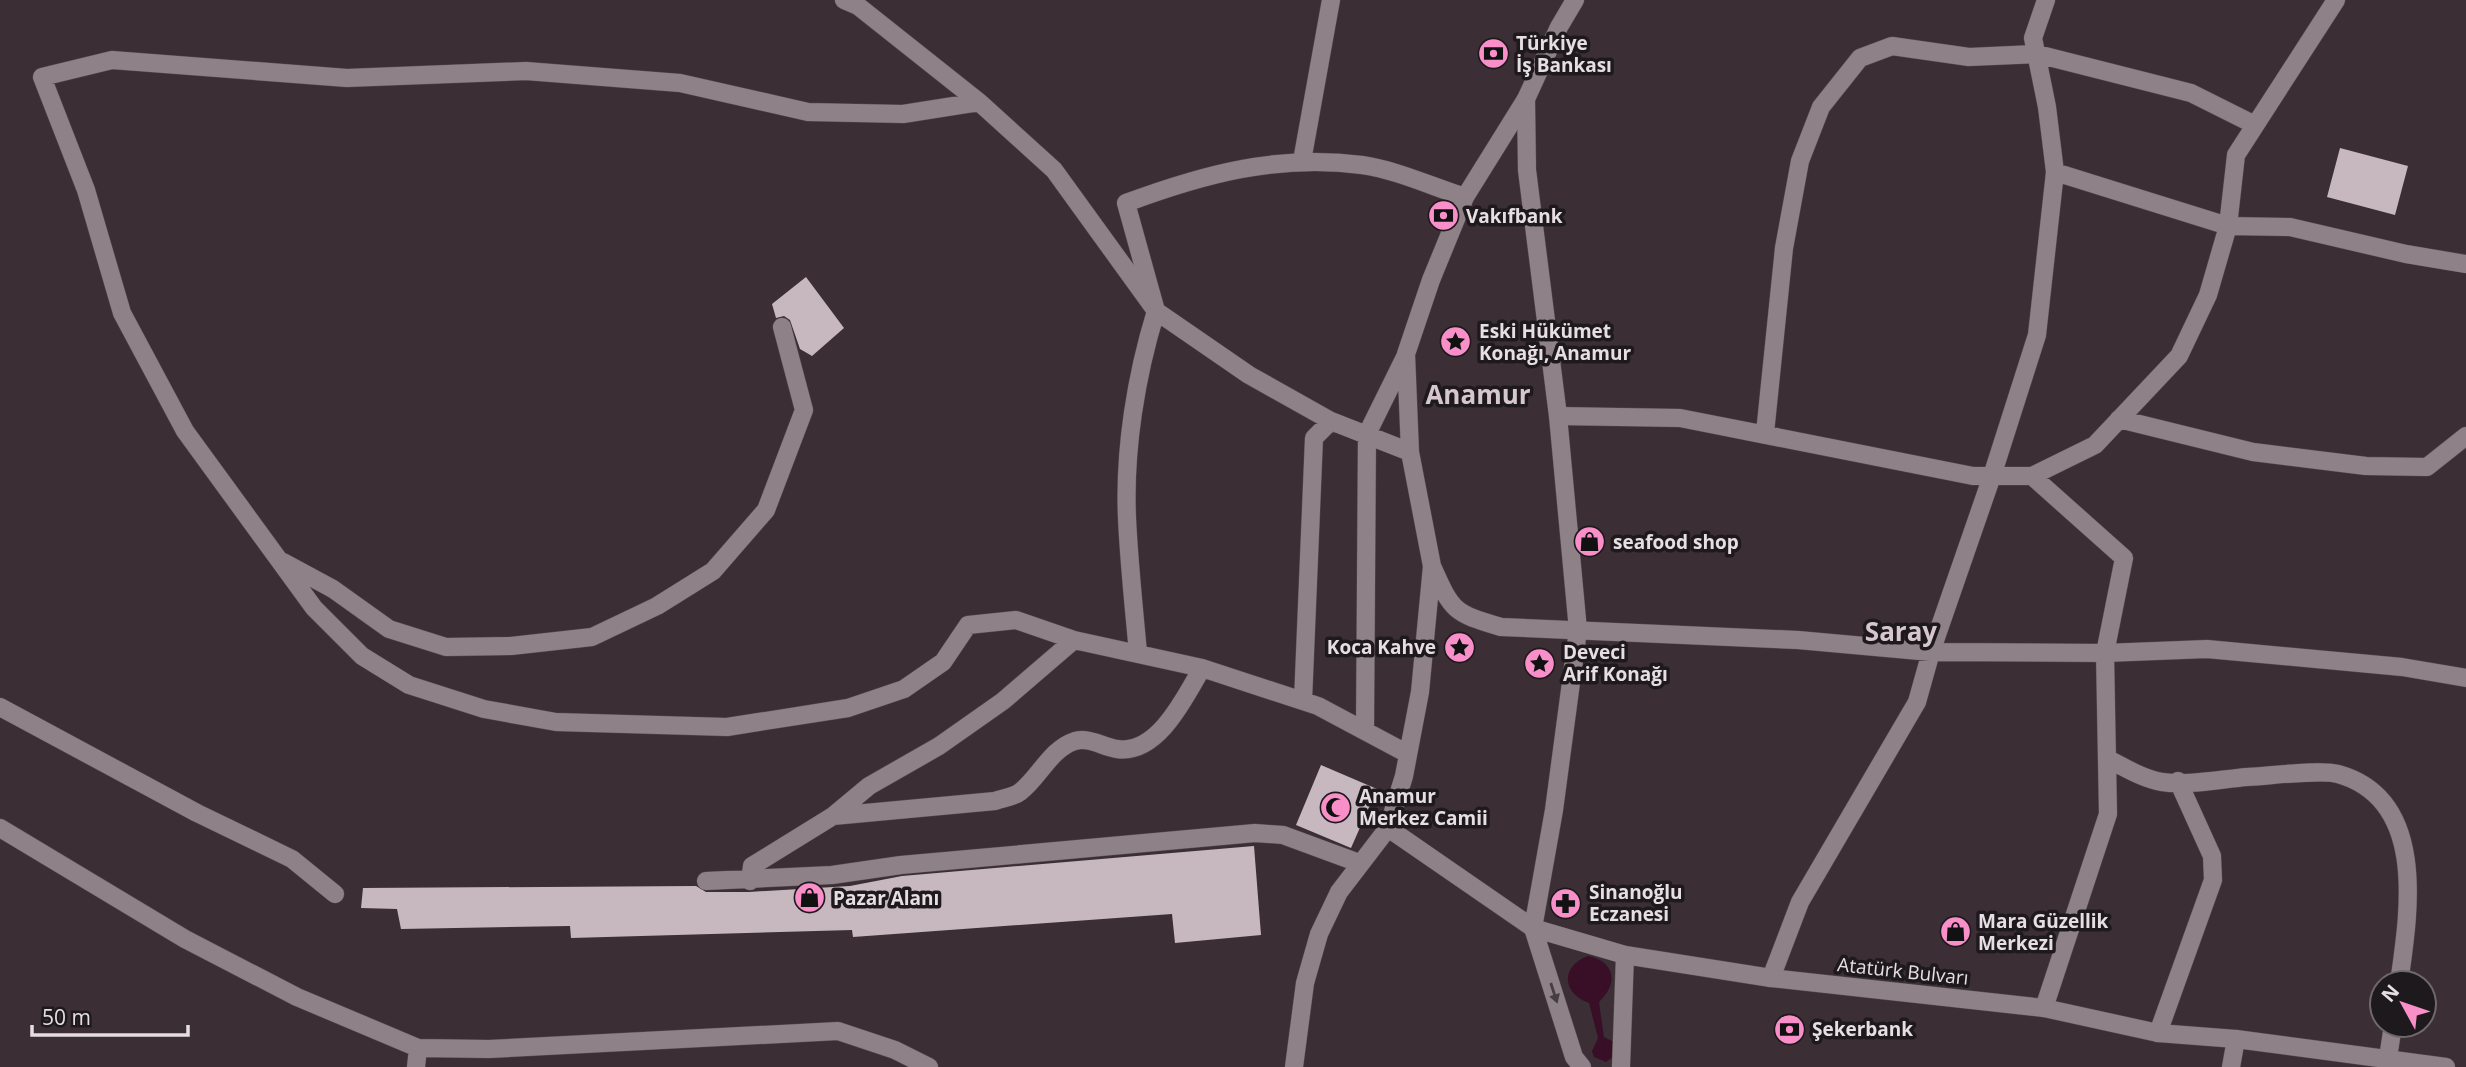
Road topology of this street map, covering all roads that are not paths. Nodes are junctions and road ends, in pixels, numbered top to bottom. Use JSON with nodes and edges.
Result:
{"nodes":[{"id":1,"x":844,"y":0,"type":"edge"},
{"id":2,"x":1331,"y":0,"type":"edge"},
{"id":3,"x":1575,"y":0,"type":"edge"},
{"id":4,"x":2046,"y":0,"type":"edge"},
{"id":5,"x":2336,"y":0,"type":"edge"},
{"id":6,"x":2036,"y":54,"type":"junction"},
{"id":7,"x":1526,"y":99,"type":"junction"},
{"id":8,"x":979,"y":102,"type":"junction"},
{"id":9,"x":2255,"y":125,"type":"junction"},
{"id":10,"x":1302,"y":161,"type":"junction"},
{"id":11,"x":2055,"y":172,"type":"junction"},
{"id":12,"x":1465,"y":197,"type":"junction"},
{"id":13,"x":2228,"y":226,"type":"junction"},
{"id":14,"x":2466,"y":264,"type":"edge"},
{"id":15,"x":1156,"y":311,"type":"junction"},
{"id":16,"x":782,"y":327,"type":"dead end"},
{"id":17,"x":1406,"y":354,"type":"junction"},
{"id":18,"x":1558,"y":416,"type":"junction"},
{"id":19,"x":2119,"y":419,"type":"junction"},
{"id":20,"x":1332,"y":421,"type":"junction"},
{"id":21,"x":1765,"y":433,"type":"junction"},
{"id":22,"x":1367,"y":434,"type":"junction"},
{"id":23,"x":2466,"y":436,"type":"edge"},
{"id":24,"x":1410,"y":452,"type":"junction"},
{"id":25,"x":1993,"y":476,"type":"junction"},
{"id":26,"x":2032,"y":476,"type":"junction"},
{"id":27,"x":280,"y":560,"type":"junction"},
{"id":28,"x":1432,"y":566,"type":"junction"},
{"id":29,"x":1578,"y":630,"type":"junction"},
{"id":30,"x":1074,"y":640,"type":"junction"},
{"id":31,"x":1931,"y":652,"type":"junction"},
{"id":32,"x":1138,"y":653,"type":"junction"},
{"id":33,"x":2105,"y":653,"type":"junction"},
{"id":34,"x":1202,"y":668,"type":"junction"},
{"id":35,"x":2466,"y":678,"type":"edge"},
{"id":36,"x":1303,"y":701,"type":"junction"},
{"id":37,"x":0,"y":707,"type":"edge"},
{"id":38,"x":1365,"y":731,"type":"junction"},
{"id":39,"x":1408,"y":754,"type":"junction"},
{"id":40,"x":2108,"y":759,"type":"junction"},
{"id":41,"x":2178,"y":781,"type":"junction"},
{"id":42,"x":833,"y":816,"type":"junction"},
{"id":43,"x":0,"y":828,"type":"edge"},
{"id":44,"x":1388,"y":828,"type":"junction"},
{"id":45,"x":1359,"y":863,"type":"junction"},
{"id":46,"x":706,"y":881,"type":"dead end"},
{"id":47,"x":750,"y":881,"type":"junction"},
{"id":48,"x":335,"y":894,"type":"dead end"},
{"id":49,"x":1533,"y":928,"type":"junction"},
{"id":50,"x":1625,"y":955,"type":"junction"},
{"id":51,"x":2401,"y":969,"type":"edge"},
{"id":52,"x":1771,"y":978,"type":"junction"},
{"id":53,"x":2044,"y":1008,"type":"junction"},
{"id":54,"x":2158,"y":1033,"type":"junction"},
{"id":55,"x":2236,"y":1039,"type":"junction"},
{"id":56,"x":2391,"y":1039,"type":"edge"},
{"id":57,"x":418,"y":1048,"type":"junction"},
{"id":58,"x":2388,"y":1058,"type":"junction"},
{"id":59,"x":416,"y":1067,"type":"edge"},
{"id":60,"x":929,"y":1067,"type":"edge"},
{"id":61,"x":1294,"y":1067,"type":"edge"},
{"id":62,"x":1582,"y":1067,"type":"edge"},
{"id":63,"x":1621,"y":1067,"type":"edge"},
{"id":64,"x":2231,"y":1067,"type":"edge"},
{"id":65,"x":2446,"y":1067,"type":"edge"}],
"edges":[{"from":1,"to":8,"type":"street"},
{"from":2,"to":10,"type":"street"},
{"from":3,"to":7,"type":"street"},
{"from":4,"to":6,"type":"street"},
{"from":5,"to":9,"type":"street"},
{"from":6,"to":9,"type":"street"},
{"from":6,"to":11,"type":"street"},
{"from":6,"to":21,"type":"street"},
{"from":7,"to":12,"type":"street"},
{"from":7,"to":18,"type":"street"},
{"from":8,"to":15,"type":"street"},
{"from":8,"to":27,"type":"street"},
{"from":9,"to":13,"type":"street"},
{"from":10,"to":12,"type":"street"},
{"from":10,"to":15,"type":"street"},
{"from":11,"to":13,"type":"street"},
{"from":11,"to":25,"type":"street"},
{"from":12,"to":17,"type":"street"},
{"from":13,"to":14,"type":"street"},
{"from":13,"to":19,"type":"street"},
{"from":15,"to":20,"type":"street"},
{"from":15,"to":32,"type":"street"},
{"from":16,"to":27,"type":"street"},
{"from":17,"to":22,"type":"street"},
{"from":17,"to":24,"type":"street"},
{"from":18,"to":21,"type":"street"},
{"from":18,"to":29,"type":"street"},
{"from":19,"to":23,"type":"street"},
{"from":19,"to":26,"type":"street"},
{"from":20,"to":22,"type":"street"},
{"from":20,"to":36,"type":"street"},
{"from":21,"to":25,"type":"street"},
{"from":22,"to":24,"type":"street"},
{"from":22,"to":38,"type":"street"},
{"from":24,"to":28,"type":"street"},
{"from":25,"to":26,"type":"street"},
{"from":25,"to":31,"type":"street"},
{"from":26,"to":33,"type":"street"},
{"from":27,"to":30,"type":"street"},
{"from":28,"to":29,"type":"street"},
{"from":28,"to":39,"type":"street"},
{"from":29,"to":31,"type":"street"},
{"from":29,"to":49,"type":"street"},
{"from":30,"to":32,"type":"street"},
{"from":30,"to":42,"type":"street"},
{"from":31,"to":33,"type":"street"},
{"from":31,"to":52,"type":"street"},
{"from":32,"to":34,"type":"street"},
{"from":33,"to":35,"type":"street"},
{"from":33,"to":40,"type":"street"},
{"from":34,"to":36,"type":"street"},
{"from":34,"to":42,"type":"street"},
{"from":36,"to":38,"type":"street"},
{"from":37,"to":48,"type":"street"},
{"from":38,"to":39,"type":"street"},
{"from":39,"to":44,"type":"street"},
{"from":40,"to":41,"type":"street"},
{"from":40,"to":53,"type":"street"},
{"from":41,"to":51,"type":"street"},
{"from":41,"to":54,"type":"street"},
{"from":42,"to":47,"type":"street"},
{"from":43,"to":57,"type":"street"},
{"from":44,"to":45,"type":"street"},
{"from":44,"to":49,"type":"street","name":"Atatürk Bulvarı"},
{"from":45,"to":47,"type":"street"},
{"from":45,"to":61,"type":"street"},
{"from":46,"to":47,"type":"street"},
{"from":49,"to":50,"type":"street","name":"Atatürk Bulvarı"},
{"from":49,"to":62,"type":"street","one_way":true},
{"from":50,"to":52,"type":"street","name":"Atatürk Bulvarı"},
{"from":50,"to":63,"type":"street"},
{"from":52,"to":53,"type":"street","name":"Atatürk Bulvarı"},
{"from":53,"to":54,"type":"street","name":"Atatürk Bulvarı"},
{"from":54,"to":55,"type":"street","name":"Atatürk Bulvarı"},
{"from":55,"to":58,"type":"street","name":"Atatürk Bulvarı"},
{"from":55,"to":64,"type":"street"},
{"from":56,"to":58,"type":"street"},
{"from":57,"to":59,"type":"street"},
{"from":57,"to":60,"type":"street"},
{"from":58,"to":65,"type":"street","name":"Atatürk Bulvarı"}]}
